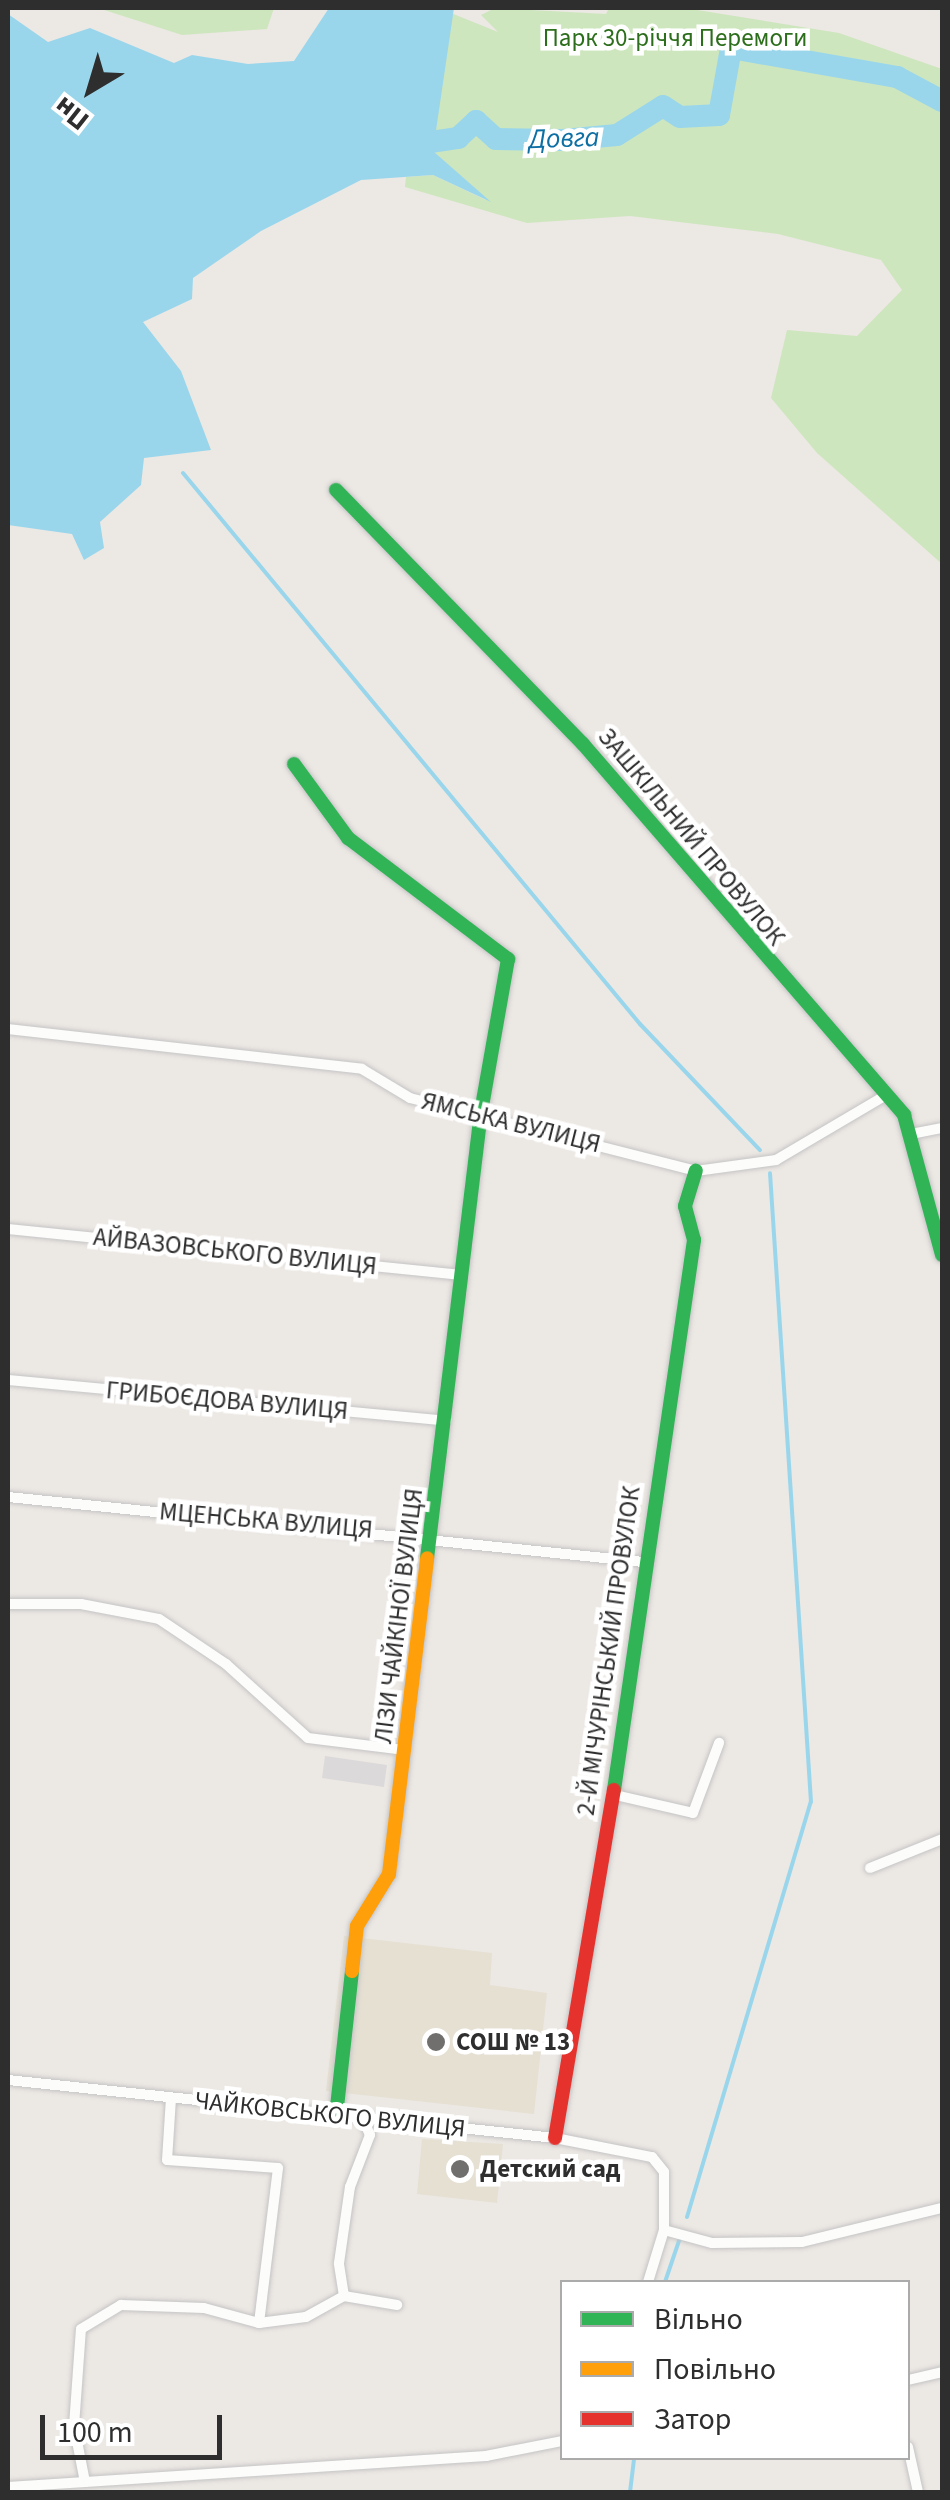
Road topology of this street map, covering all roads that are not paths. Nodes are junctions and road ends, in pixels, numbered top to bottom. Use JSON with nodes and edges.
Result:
{"nodes":[{"id":1,"x":336,"y":490,"type":"dead end"},
{"id":2,"x":294,"y":764,"type":"dead end"},
{"id":3,"x":8,"y":1029,"type":"edge"},
{"id":4,"x":883,"y":1097,"type":"junction"},
{"id":5,"x":481,"y":1112,"type":"junction"},
{"id":6,"x":942,"y":1128,"type":"edge"},
{"id":7,"x":911,"y":1134,"type":"junction"},
{"id":8,"x":696,"y":1171,"type":"junction"},
{"id":9,"x":8,"y":1228,"type":"edge"},
{"id":10,"x":942,"y":1255,"type":"edge"},
{"id":11,"x":462,"y":1275,"type":"junction"},
{"id":12,"x":8,"y":1380,"type":"edge"},
{"id":13,"x":446,"y":1421,"type":"junction"},
{"id":14,"x":8,"y":1497,"type":"edge"},
{"id":15,"x":433,"y":1536,"type":"junction"},
{"id":16,"x":642,"y":1562,"type":"junction"},
{"id":17,"x":8,"y":1604,"type":"edge"},
{"id":18,"x":719,"y":1742,"type":"dead end"},
{"id":19,"x":405,"y":1750,"type":"junction"},
{"id":20,"x":612,"y":1794,"type":"junction"},
{"id":21,"x":942,"y":1838,"type":"edge"},
{"id":22,"x":870,"y":1868,"type":"dead end"},
{"id":23,"x":8,"y":2080,"type":"edge"},
{"id":24,"x":172,"y":2098,"type":"junction"},
{"id":25,"x":336,"y":2116,"type":"junction"},
{"id":26,"x":363,"y":2119,"type":"junction"},
{"id":27,"x":555,"y":2138,"type":"junction"},
{"id":28,"x":942,"y":2208,"type":"edge"},
{"id":29,"x":664,"y":2230,"type":"junction"},
{"id":30,"x":649,"y":2280,"type":"edge"},
{"id":31,"x":344,"y":2296,"type":"junction"},
{"id":32,"x":398,"y":2306,"type":"dead end"},
{"id":33,"x":259,"y":2323,"type":"junction"},
{"id":34,"x":942,"y":2372,"type":"edge"},
{"id":35,"x":910,"y":2380,"type":"edge"},
{"id":36,"x":560,"y":2441,"type":"edge"},
{"id":37,"x":910,"y":2457,"type":"edge"},
{"id":38,"x":85,"y":2482,"type":"junction"},
{"id":39,"x":8,"y":2487,"type":"edge"},
{"id":40,"x":918,"y":2492,"type":"edge"}],
"edges":[{"from":1,"to":4,"type":"street","name":"ЗАШКІЛЬНИЙ ПРОВУЛОК"},
{"from":2,"to":5,"type":"street","name":"ЛІЗИ ЧАЙКІНОЇ ВУЛИЦЯ"},
{"from":3,"to":5,"type":"street","name":"ЯМСЬКА ВУЛИЦЯ"},
{"from":4,"to":7,"type":"street","name":"ЗАШКІЛЬНИЙ ПРОВУЛОК"},
{"from":4,"to":8,"type":"street","name":"ЯМСЬКА ВУЛИЦЯ"},
{"from":5,"to":8,"type":"street","name":"ЯМСЬКА ВУЛИЦЯ"},
{"from":5,"to":11,"type":"street","name":"ЛІЗИ ЧАЙКІНОЇ ВУЛИЦЯ"},
{"from":6,"to":7,"type":"street"},
{"from":7,"to":10,"type":"street","name":"ЗАШКІЛЬНИЙ ПРОВУЛОК"},
{"from":8,"to":16,"type":"street","name":"2-Й МІЧУРІНСЬКИЙ ПРОВУЛОК"},
{"from":9,"to":11,"type":"street","name":"АЙВАЗОВСЬКОГО ВУЛИЦЯ"},
{"from":11,"to":13,"type":"street","name":"ЛІЗИ ЧАЙКІНОЇ ВУЛИЦЯ"},
{"from":12,"to":13,"type":"street","name":"ГРИБОЄДОВА ВУЛИЦЯ"},
{"from":13,"to":15,"type":"street","name":"ЛІЗИ ЧАЙКІНОЇ ВУЛИЦЯ"},
{"from":14,"to":15,"type":"street","name":"МЦЕНСЬКА ВУЛИЦЯ"},
{"from":15,"to":16,"type":"street","name":"МЦЕНСЬКА ВУЛИЦЯ"},
{"from":15,"to":19,"type":"street","name":"ЛІЗИ ЧАЙКІНОЇ ВУЛИЦЯ"},
{"from":16,"to":20,"type":"street","name":"2-Й МІЧУРІНСЬКИЙ ПРОВУЛОК"},
{"from":17,"to":19,"type":"street"},
{"from":18,"to":20,"type":"street"},
{"from":19,"to":25,"type":"street","name":"ЛІЗИ ЧАЙКІНОЇ ВУЛИЦЯ"},
{"from":20,"to":27,"type":"street","name":"2-Й МІЧУРІНСЬКИЙ ПРОВУЛОК"},
{"from":21,"to":22,"type":"street"},
{"from":23,"to":24,"type":"street","name":"ЧАЙКОВСЬКОГО ВУЛИЦЯ"},
{"from":24,"to":25,"type":"street","name":"ЧАЙКОВСЬКОГО ВУЛИЦЯ"},
{"from":24,"to":33,"type":"street"},
{"from":25,"to":26,"type":"street","name":"ЧАЙКОВСЬКОГО ВУЛИЦЯ"},
{"from":26,"to":27,"type":"street","name":"ЧАЙКОВСЬКОГО ВУЛИЦЯ"},
{"from":26,"to":31,"type":"street"},
{"from":27,"to":29,"type":"street","name":"ЧАЙКОВСЬКОГО ВУЛИЦЯ"},
{"from":28,"to":29,"type":"street"},
{"from":29,"to":30,"type":"street"},
{"from":31,"to":32,"type":"street"},
{"from":31,"to":33,"type":"street"},
{"from":33,"to":38,"type":"street"},
{"from":34,"to":35,"type":"street"},
{"from":36,"to":38,"type":"street"},
{"from":37,"to":40,"type":"street"},
{"from":38,"to":39,"type":"street"}]}
